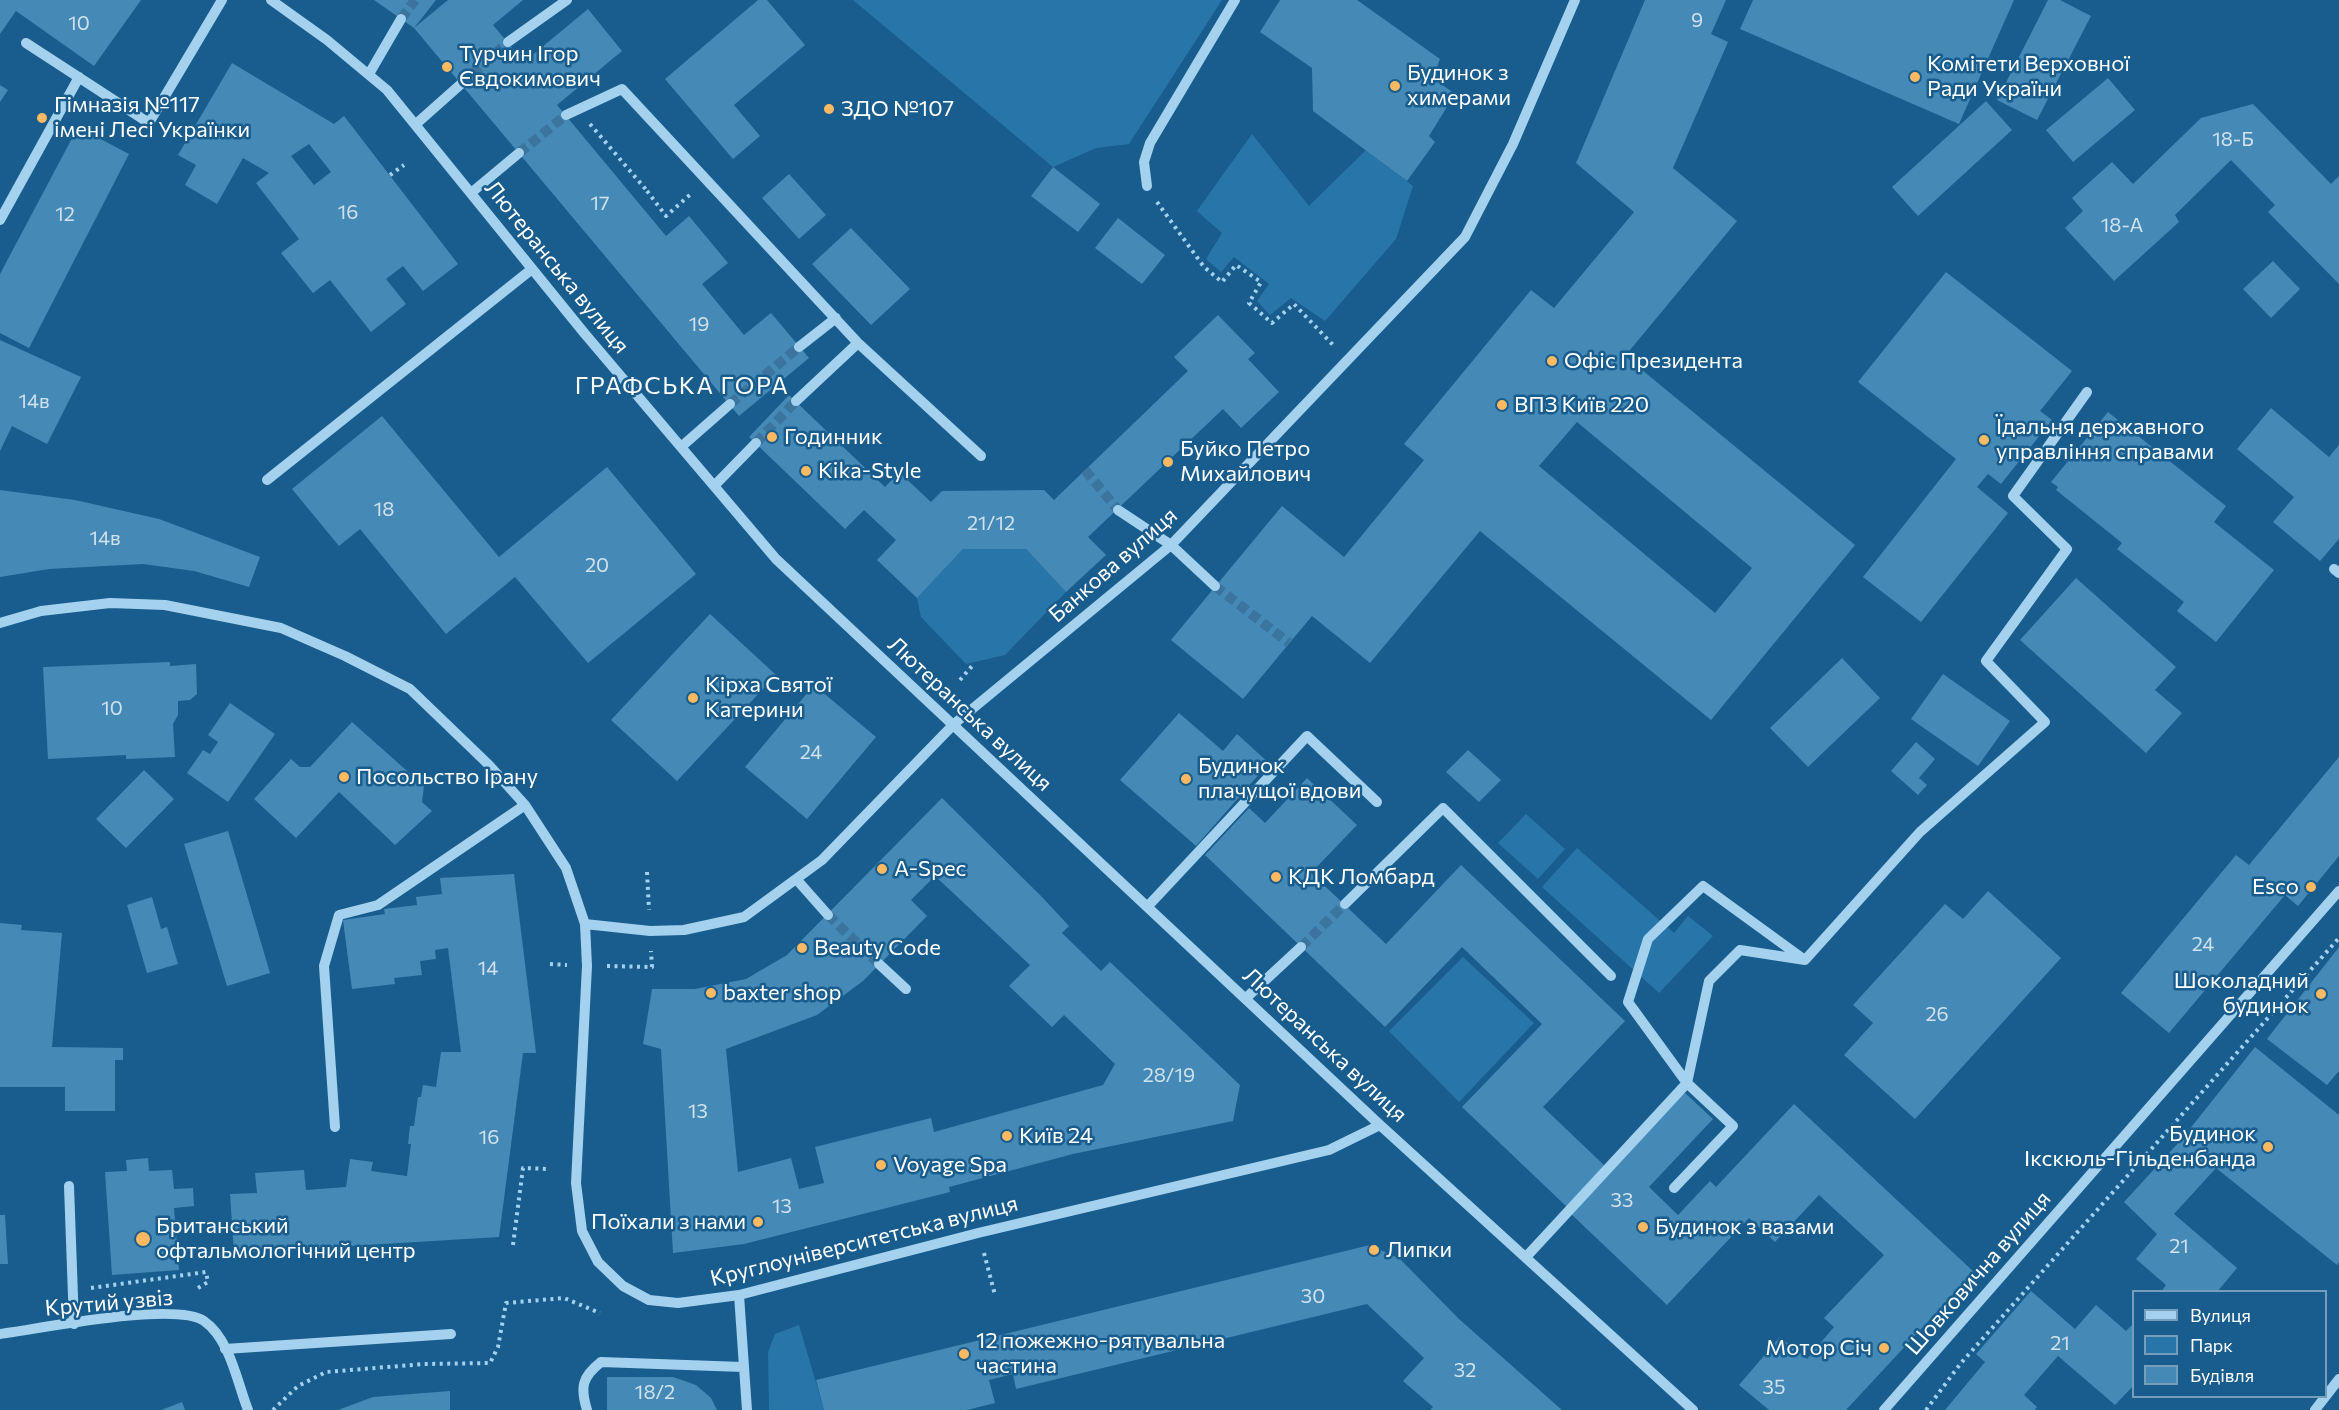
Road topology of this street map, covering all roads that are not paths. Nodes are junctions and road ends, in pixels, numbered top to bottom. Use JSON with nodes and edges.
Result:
{"nodes":[{"id":1,"x":222,"y":0,"type":"edge"},
{"id":2,"x":271,"y":0,"type":"edge"},
{"id":3,"x":567,"y":0,"type":"edge"},
{"id":4,"x":1235,"y":0,"type":"edge"},
{"id":5,"x":1575,"y":0,"type":"edge"},
{"id":6,"x":401,"y":19,"type":"tunnel mouth"},
{"id":7,"x":508,"y":42,"type":"tunnel mouth"},
{"id":8,"x":26,"y":43,"type":"dead end"},
{"id":9,"x":369,"y":74,"type":"junction"},
{"id":10,"x":79,"y":77,"type":"junction"},
{"id":11,"x":461,"y":84,"type":"tunnel mouth"},
{"id":12,"x":566,"y":115,"type":"tunnel mouth"},
{"id":13,"x":416,"y":124,"type":"junction"},
{"id":14,"x":519,"y":153,"type":"tunnel mouth"},
{"id":15,"x":1147,"y":186,"type":"road end"},
{"id":16,"x":471,"y":193,"type":"junction"},
{"id":17,"x":0,"y":220,"type":"edge"},
{"id":18,"x":532,"y":269,"type":"junction"},
{"id":19,"x":836,"y":318,"type":"junction"},
{"id":20,"x":858,"y":343,"type":"junction"},
{"id":21,"x":799,"y":347,"type":"tunnel mouth"},
{"id":22,"x":2087,"y":392,"type":"dead end"},
{"id":23,"x":796,"y":401,"type":"tunnel mouth"},
{"id":24,"x":730,"y":404,"type":"tunnel mouth"},
{"id":25,"x":756,"y":443,"type":"tunnel mouth"},
{"id":26,"x":681,"y":447,"type":"junction"},
{"id":27,"x":981,"y":456,"type":"dead end"},
{"id":28,"x":267,"y":480,"type":"dead end"},
{"id":29,"x":714,"y":486,"type":"junction"},
{"id":30,"x":1118,"y":510,"type":"tunnel mouth"},
{"id":31,"x":1171,"y":545,"type":"junction"},
{"id":32,"x":1215,"y":586,"type":"tunnel mouth"},
{"id":33,"x":0,"y":623,"type":"edge"},
{"id":34,"x":954,"y":724,"type":"junction"},
{"id":35,"x":1377,"y":802,"type":"dead end"},
{"id":36,"x":525,"y":805,"type":"junction"},
{"id":37,"x":797,"y":880,"type":"junction"},
{"id":38,"x":2339,"y":891,"type":"edge"},
{"id":39,"x":1345,"y":904,"type":"tunnel mouth"},
{"id":40,"x":1148,"y":906,"type":"junction"},
{"id":41,"x":828,"y":915,"type":"tunnel mouth"},
{"id":42,"x":585,"y":924,"type":"junction"},
{"id":43,"x":1300,"y":947,"type":"tunnel mouth"},
{"id":44,"x":1805,"y":960,"type":"junction"},
{"id":45,"x":879,"y":964,"type":"tunnel mouth"},
{"id":46,"x":1611,"y":976,"type":"dead end"},
{"id":47,"x":906,"y":989,"type":"dead end"},
{"id":48,"x":1246,"y":998,"type":"junction"},
{"id":49,"x":1687,"y":1083,"type":"junction"},
{"id":50,"x":1380,"y":1125,"type":"junction"},
{"id":51,"x":335,"y":1127,"type":"dead end"},
{"id":52,"x":69,"y":1186,"type":"dead end"},
{"id":53,"x":1674,"y":1188,"type":"dead end"},
{"id":54,"x":1526,"y":1257,"type":"junction"},
{"id":55,"x":739,"y":1295,"type":"junction"},
{"id":56,"x":74,"y":1324,"type":"junction"},
{"id":57,"x":0,"y":1334,"type":"edge"},
{"id":58,"x":452,"y":1334,"type":"dead end"},
{"id":59,"x":225,"y":1349,"type":"junction"},
{"id":60,"x":743,"y":1367,"type":"junction"},
{"id":61,"x":2339,"y":1380,"type":"edge"},
{"id":62,"x":2327,"y":1395,"type":"edge"},
{"id":63,"x":2325,"y":1398,"type":"edge"},
{"id":64,"x":248,"y":1410,"type":"edge"},
{"id":65,"x":587,"y":1410,"type":"edge"},
{"id":66,"x":747,"y":1410,"type":"edge"},
{"id":67,"x":1693,"y":1410,"type":"edge"},
{"id":68,"x":1884,"y":1410,"type":"edge"},
{"id":69,"x":2315,"y":1410,"type":"edge"}],
"edges":[{"from":1,"to":10,"type":"street"},
{"from":2,"to":9,"type":"street","name":"Лютеранська вулиця"},
{"from":3,"to":7,"type":"street"},
{"from":4,"to":15,"type":"street"},
{"from":5,"to":31,"type":"street","name":"Банкова вулиця"},
{"from":6,"to":9,"type":"street"},
{"from":8,"to":10,"type":"street"},
{"from":9,"to":13,"type":"street","name":"Лютеранська вулиця"},
{"from":10,"to":17,"type":"street"},
{"from":11,"to":13,"type":"street"},
{"from":12,"to":19,"type":"street"},
{"from":13,"to":16,"type":"street","name":"Лютеранська вулиця"},
{"from":14,"to":16,"type":"street"},
{"from":16,"to":18,"type":"street","name":"Лютеранська вулиця"},
{"from":18,"to":26,"type":"street","name":"Лютеранська вулиця"},
{"from":18,"to":28,"type":"street"},
{"from":19,"to":20,"type":"street"},
{"from":19,"to":21,"type":"street"},
{"from":20,"to":23,"type":"street"},
{"from":20,"to":27,"type":"street"},
{"from":22,"to":44,"type":"street"},
{"from":24,"to":26,"type":"street"},
{"from":25,"to":29,"type":"street"},
{"from":26,"to":29,"type":"street","name":"Лютеранська вулиця"},
{"from":29,"to":34,"type":"street","name":"Лютеранська вулиця"},
{"from":30,"to":31,"type":"street"},
{"from":31,"to":32,"type":"street"},
{"from":31,"to":34,"type":"street","name":"Банкова вулиця"},
{"from":33,"to":36,"type":"street","name":"Круглоуніверситетська вулиця"},
{"from":34,"to":37,"type":"street","name":"Банкова вулиця"},
{"from":34,"to":40,"type":"street","name":"Лютеранська вулиця"},
{"from":35,"to":40,"type":"street"},
{"from":36,"to":42,"type":"street","name":"Круглоуніверситетська вулиця"},
{"from":36,"to":51,"type":"street"},
{"from":37,"to":41,"type":"street"},
{"from":37,"to":42,"type":"street","name":"Банкова вулиця"},
{"from":38,"to":68,"type":"street","name":"Шовковична вулиця"},
{"from":39,"to":46,"type":"street"},
{"from":40,"to":48,"type":"street","name":"Лютеранська вулиця"},
{"from":42,"to":55,"type":"street","name":"Круглоуніверситетська вулиця"},
{"from":43,"to":48,"type":"street"},
{"from":44,"to":49,"type":"street"},
{"from":44,"to":49,"type":"street"},
{"from":45,"to":47,"type":"street"},
{"from":48,"to":50,"type":"street","name":"Лютеранська вулиця"},
{"from":49,"to":53,"type":"street"},
{"from":49,"to":54,"type":"street"},
{"from":50,"to":54,"type":"street","name":"Лютеранська вулиця"},
{"from":50,"to":55,"type":"street","name":"Круглоуніверситетська вулиця"},
{"from":52,"to":56,"type":"street"},
{"from":54,"to":67,"type":"street","name":"Лютеранська вулиця"},
{"from":55,"to":60,"type":"street"},
{"from":56,"to":57,"type":"street","name":"Крутий узвіз"},
{"from":56,"to":59,"type":"street","name":"Крутий узвіз"},
{"from":58,"to":59,"type":"street"},
{"from":59,"to":64,"type":"street"},
{"from":60,"to":65,"type":"street"},
{"from":60,"to":66,"type":"street"},
{"from":61,"to":62,"type":"street"},
{"from":63,"to":69,"type":"street"}]}
